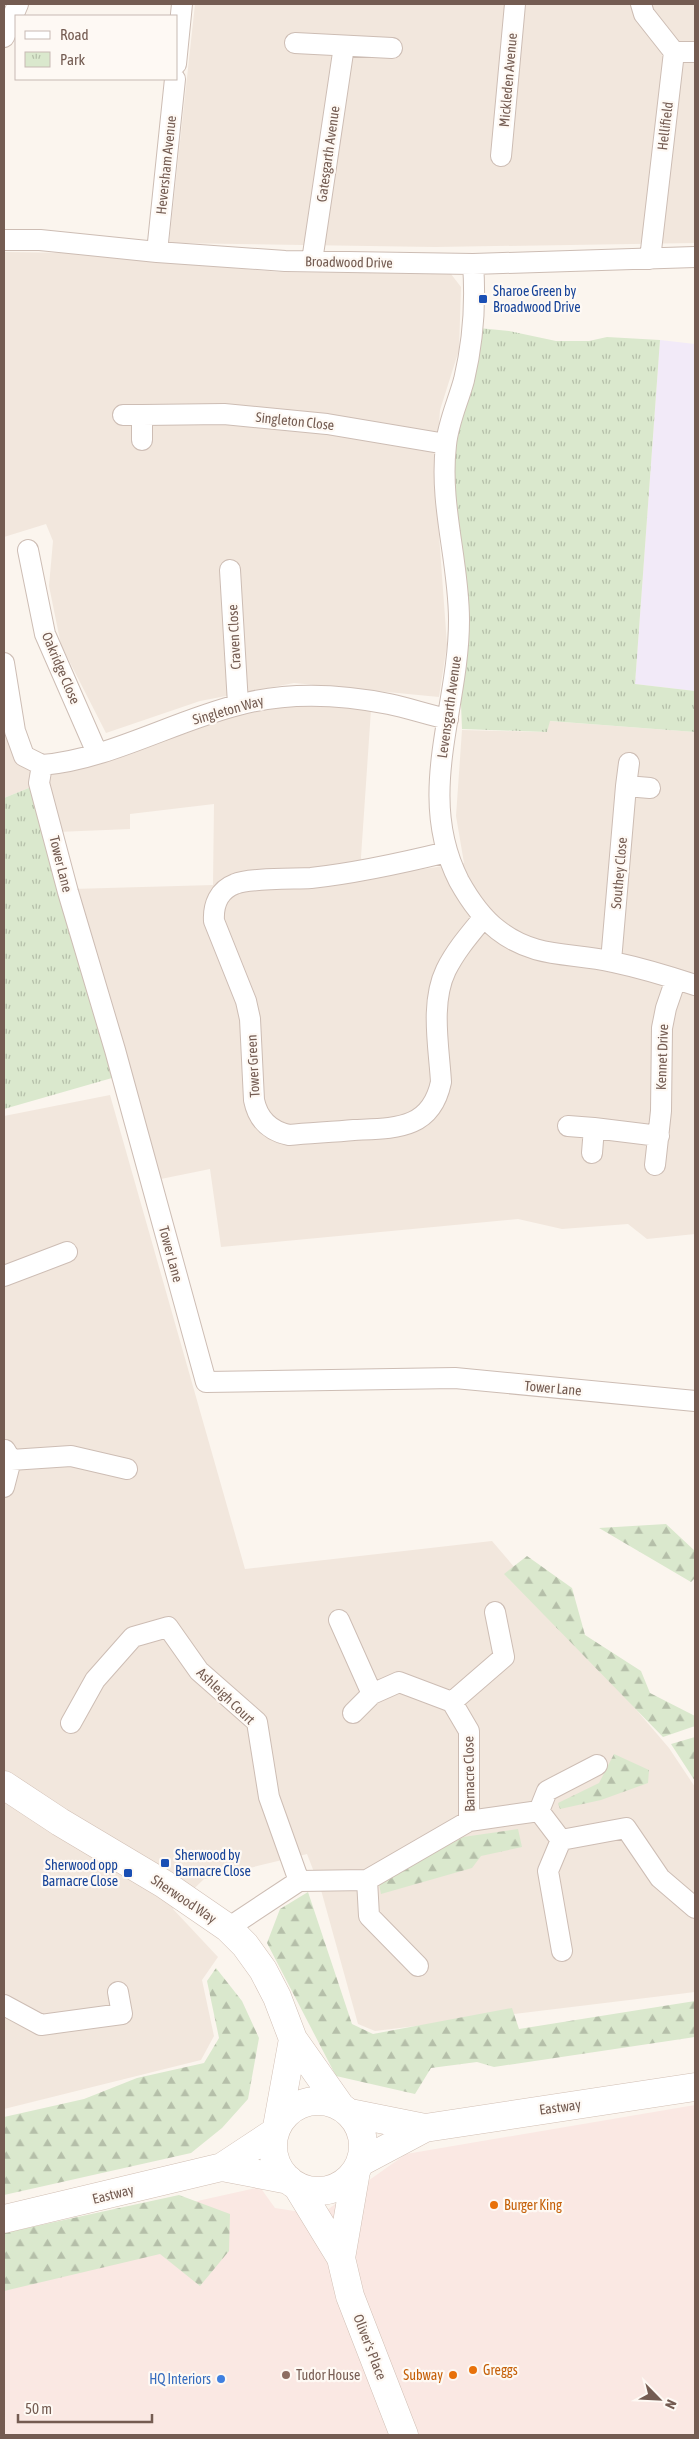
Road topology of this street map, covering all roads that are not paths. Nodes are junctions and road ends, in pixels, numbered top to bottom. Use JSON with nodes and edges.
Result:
{"nodes":[{"id":1,"x":18,"y":4,"type":"edge"},
{"id":2,"x":182,"y":4,"type":"edge"},
{"id":3,"x":515,"y":4,"type":"edge"},
{"id":4,"x":641,"y":4,"type":"edge"},
{"id":5,"x":4,"y":37,"type":"edge"},
{"id":6,"x":295,"y":43,"type":"dead end"},
{"id":7,"x":178,"y":44,"type":"edge"},
{"id":8,"x":344,"y":46,"type":"junction"},
{"id":9,"x":392,"y":48,"type":"dead end"},
{"id":10,"x":674,"y":52,"type":"junction"},
{"id":11,"x":695,"y":52,"type":"edge"},
{"id":12,"x":175,"y":80,"type":"edge"},
{"id":13,"x":501,"y":156,"type":"dead end"},
{"id":14,"x":4,"y":240,"type":"edge"},
{"id":15,"x":157,"y":252,"type":"junction"},
{"id":16,"x":695,"y":257,"type":"edge"},
{"id":17,"x":650,"y":259,"type":"junction"},
{"id":18,"x":312,"y":261,"type":"junction"},
{"id":19,"x":473,"y":264,"type":"junction"},
{"id":20,"x":142,"y":440,"type":"dead end"},
{"id":21,"x":446,"y":444,"type":"junction"},
{"id":22,"x":28,"y":550,"type":"dead end"},
{"id":23,"x":230,"y":570,"type":"dead end"},
{"id":24,"x":4,"y":663,"type":"edge"},
{"id":25,"x":238,"y":704,"type":"junction"},
{"id":26,"x":448,"y":719,"type":"junction"},
{"id":27,"x":10,"y":732,"type":"edge"},
{"id":28,"x":97,"y":753,"type":"junction"},
{"id":29,"x":629,"y":763,"type":"dead end"},
{"id":30,"x":42,"y":765,"type":"junction"},
{"id":31,"x":626,"y":786,"type":"junction"},
{"id":32,"x":650,"y":788,"type":"dead end"},
{"id":33,"x":447,"y":852,"type":"junction"},
{"id":34,"x":484,"y":917,"type":"junction"},
{"id":35,"x":611,"y":961,"type":"junction"},
{"id":36,"x":676,"y":979,"type":"junction"},
{"id":37,"x":695,"y":985,"type":"edge"},
{"id":38,"x":568,"y":1126,"type":"dead end"},
{"id":39,"x":594,"y":1128,"type":"junction"},
{"id":40,"x":659,"y":1136,"type":"junction"},
{"id":41,"x":592,"y":1153,"type":"dead end"},
{"id":42,"x":655,"y":1165,"type":"dead end"},
{"id":43,"x":67,"y":1252,"type":"dead end"},
{"id":44,"x":4,"y":1276,"type":"edge"},
{"id":45,"x":695,"y":1401,"type":"edge"},
{"id":46,"x":7,"y":1454,"type":"edge"},
{"id":47,"x":127,"y":1469,"type":"dead end"},
{"id":48,"x":4,"y":1487,"type":"edge"},
{"id":49,"x":495,"y":1612,"type":"dead end"},
{"id":50,"x":339,"y":1620,"type":"dead end"},
{"id":51,"x":372,"y":1694,"type":"junction"},
{"id":52,"x":452,"y":1702,"type":"junction"},
{"id":53,"x":353,"y":1713,"type":"dead end"},
{"id":54,"x":71,"y":1723,"type":"dead end"},
{"id":55,"x":597,"y":1765,"type":"dead end"},
{"id":56,"x":4,"y":1785,"type":"edge"},
{"id":57,"x":539,"y":1811,"type":"junction"},
{"id":58,"x":469,"y":1821,"type":"junction"},
{"id":59,"x":561,"y":1840,"type":"junction"},
{"id":60,"x":367,"y":1880,"type":"junction"},
{"id":61,"x":299,"y":1881,"type":"junction"},
{"id":62,"x":695,"y":1908,"type":"edge"},
{"id":63,"x":228,"y":1928,"type":"junction"},
{"id":64,"x":562,"y":1950,"type":"dead end"},
{"id":65,"x":418,"y":1966,"type":"dead end"},
{"id":66,"x":118,"y":1992,"type":"dead end"},
{"id":67,"x":4,"y":2005,"type":"edge"},
{"id":68,"x":292,"y":2039,"type":"junction"},
{"id":69,"x":695,"y":2087,"type":"edge"},
{"id":70,"x":345,"y":2110,"type":"junction"},
{"id":71,"x":425,"y":2128,"type":"junction"},
{"id":72,"x":276,"y":2129,"type":"junction"},
{"id":73,"x":358,"y":2166,"type":"junction"},
{"id":74,"x":222,"y":2167,"type":"junction"},
{"id":75,"x":293,"y":2183,"type":"junction"},
{"id":76,"x":4,"y":2219,"type":"edge"},
{"id":77,"x":341,"y":2258,"type":"junction"},
{"id":78,"x":404,"y":2435,"type":"edge"}],
"edges":[{"from":1,"to":5,"type":"street"},
{"from":2,"to":7,"type":"street"},
{"from":3,"to":13,"type":"street","name":"Mickleden Avenue"},
{"from":4,"to":10,"type":"street"},
{"from":6,"to":8,"type":"street"},
{"from":8,"to":9,"type":"street"},
{"from":8,"to":18,"type":"street","name":"Gatesgarth Avenue"},
{"from":10,"to":11,"type":"street"},
{"from":10,"to":17,"type":"street","name":"Hellifield"},
{"from":12,"to":15,"type":"street","name":"Heversham Avenue"},
{"from":14,"to":15,"type":"street","name":"Broadwood Drive"},
{"from":15,"to":18,"type":"street","name":"Broadwood Drive"},
{"from":16,"to":17,"type":"street","name":"Broadwood Drive"},
{"from":17,"to":19,"type":"street","name":"Broadwood Drive"},
{"from":18,"to":19,"type":"street","name":"Broadwood Drive"},
{"from":19,"to":21,"type":"street","name":"Levensgarth Avenue"},
{"from":20,"to":21,"type":"street","name":"Singleton Close"},
{"from":21,"to":26,"type":"street","name":"Levensgarth Avenue"},
{"from":22,"to":28,"type":"street","name":"Oakridge Close"},
{"from":23,"to":25,"type":"street","name":"Craven Close"},
{"from":24,"to":27,"type":"street"},
{"from":25,"to":26,"type":"street","name":"Singleton Way"},
{"from":25,"to":28,"type":"street","name":"Singleton Way"},
{"from":26,"to":33,"type":"street","name":"Levensgarth Avenue"},
{"from":27,"to":30,"type":"street"},
{"from":28,"to":30,"type":"street","name":"Singleton Way"},
{"from":29,"to":31,"type":"street","name":"Southey Close"},
{"from":30,"to":45,"type":"street","name":"Tower Lane"},
{"from":31,"to":32,"type":"street"},
{"from":31,"to":35,"type":"street","name":"Southey Close"},
{"from":33,"to":34,"type":"street","name":"Levensgarth Avenue"},
{"from":33,"to":34,"type":"street","name":"Tower Green"},
{"from":34,"to":35,"type":"street","name":"Levensgarth Avenue"},
{"from":35,"to":36,"type":"street","name":"Levensgarth Avenue"},
{"from":36,"to":37,"type":"street","name":"Levensgarth Avenue"},
{"from":36,"to":40,"type":"street","name":"Kennet Drive"},
{"from":38,"to":39,"type":"street"},
{"from":39,"to":40,"type":"street"},
{"from":39,"to":41,"type":"street"},
{"from":40,"to":42,"type":"street","name":"Kennet Drive"},
{"from":43,"to":44,"type":"street"},
{"from":46,"to":47,"type":"street"},
{"from":46,"to":48,"type":"street"},
{"from":49,"to":52,"type":"street"},
{"from":50,"to":51,"type":"street"},
{"from":51,"to":52,"type":"street"},
{"from":51,"to":53,"type":"street"},
{"from":52,"to":58,"type":"street","name":"Barnacre Close"},
{"from":54,"to":61,"type":"street","name":"Ashleigh Court"},
{"from":55,"to":57,"type":"street"},
{"from":56,"to":63,"type":"main road","name":"Sherwood Way"},
{"from":57,"to":58,"type":"street","name":"Barnacre Close"},
{"from":57,"to":59,"type":"street"},
{"from":58,"to":60,"type":"street","name":"Barnacre Close"},
{"from":59,"to":62,"type":"street"},
{"from":59,"to":64,"type":"street"},
{"from":60,"to":61,"type":"street","name":"Barnacre Close"},
{"from":60,"to":65,"type":"street"},
{"from":61,"to":63,"type":"street"},
{"from":63,"to":68,"type":"main road","name":"Sherwood Way"},
{"from":66,"to":67,"type":"street"},
{"from":68,"to":70,"type":"main road","name":"Sherwood Way"},
{"from":68,"to":72,"type":"main road","name":"Sherwood Way"},
{"from":69,"to":71,"type":"main road","name":"Eastway"},
{"from":70,"to":71,"type":"main road","name":"Eastway"},
{"from":70,"to":72,"type":"main road"},
{"from":70,"to":73,"type":"main road"},
{"from":71,"to":73,"type":"main road","name":"Eastway"},
{"from":72,"to":74,"type":"main road","name":"Eastway"},
{"from":72,"to":75,"type":"main road"},
{"from":73,"to":75,"type":"main road"},
{"from":73,"to":77,"type":"main road","name":"Oliver's Place"},
{"from":74,"to":75,"type":"main road","name":"Eastway"},
{"from":74,"to":76,"type":"main road","name":"Eastway"},
{"from":75,"to":77,"type":"main road","name":"Oliver's Place"},
{"from":77,"to":78,"type":"main road","name":"Oliver's Place"}]}
